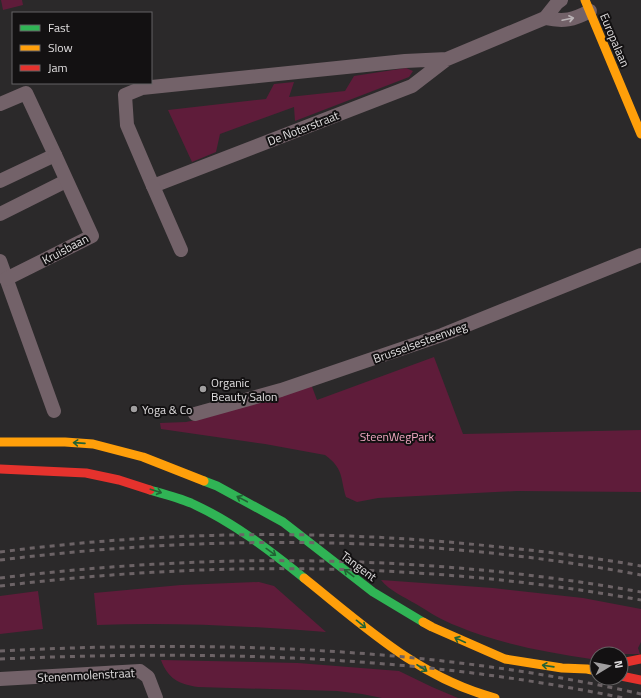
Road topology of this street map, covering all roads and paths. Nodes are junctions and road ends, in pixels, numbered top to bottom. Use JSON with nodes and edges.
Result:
{"nodes":[{"id":1,"x":561,"y":0,"type":"edge"},
{"id":2,"x":588,"y":5,"type":"edge"},
{"id":3,"x":545,"y":18,"type":"junction"},
{"id":4,"x":447,"y":59,"type":"junction"},
{"id":5,"x":142,"y":86,"type":"edge"},
{"id":6,"x":123,"y":89,"type":"edge"},
{"id":7,"x":0,"y":104,"type":"edge"},
{"id":8,"x":641,"y":134,"type":"edge"},
{"id":9,"x":55,"y":156,"type":"junction"},
{"id":10,"x":0,"y":181,"type":"edge"},
{"id":11,"x":66,"y":181,"type":"junction"},
{"id":12,"x":153,"y":186,"type":"junction"},
{"id":13,"x":0,"y":214,"type":"edge"},
{"id":14,"x":181,"y":250,"type":"dead end"},
{"id":15,"x":641,"y":255,"type":"edge"},
{"id":16,"x":0,"y":261,"type":"edge"},
{"id":17,"x":6,"y":278,"type":"junction"},
{"id":18,"x":54,"y":411,"type":"dead end"},
{"id":19,"x":195,"y":414,"type":"dead end"},
{"id":20,"x":0,"y":442,"type":"edge"},
{"id":21,"x":0,"y":469,"type":"edge"},
{"id":22,"x":641,"y":659,"type":"edge"},
{"id":23,"x":629,"y":661,"type":"edge"},
{"id":24,"x":589,"y":668,"type":"edge"},
{"id":25,"x":586,"y":669,"type":"junction"},
{"id":26,"x":589,"y":670,"type":"edge"},
{"id":27,"x":629,"y":678,"type":"edge"},
{"id":28,"x":0,"y":679,"type":"edge"},
{"id":29,"x":641,"y":680,"type":"edge"},
{"id":30,"x":154,"y":694,"type":"edge"},
{"id":31,"x":495,"y":698,"type":"edge"}],
"edges":[{"from":1,"to":3,"type":"street","name":"De Noterstraat"},
{"from":3,"to":2,"type":"street","name":"De Noterstraat","one_way":true},
{"from":2,"to":8,"type":"main road","name":"Europalaan"},
{"from":3,"to":4,"type":"street","name":"De Noterstraat"},
{"from":4,"to":5,"type":"street","name":"De Noterstraat"},
{"from":4,"to":12,"type":"street","name":"De Noterstraat"},
{"from":5,"to":6,"type":"street","name":"De Noterstraat"},
{"from":6,"to":12,"type":"street","name":"De Noterstraat"},
{"from":7,"to":9,"type":"street","name":"Kruisbaan"},
{"from":9,"to":10,"type":"street"},
{"from":9,"to":11,"type":"street","name":"Kruisbaan"},
{"from":11,"to":13,"type":"street"},
{"from":11,"to":17,"type":"street","name":"Kruisbaan"},
{"from":12,"to":14,"type":"street","name":"De Noterstraat"},
{"from":15,"to":19,"type":"street","name":"Brusselsesteenweg"},
{"from":16,"to":17,"type":"street"},
{"from":17,"to":18,"type":"street"},
{"from":25,"to":20,"type":"main road","name":"Tangent","one_way":true},
{"from":21,"to":31,"type":"main road","one_way":true},
{"from":22,"to":23,"type":"main road"},
{"from":24,"to":25,"type":"main road"},
{"from":25,"to":26,"type":"main road","name":"Tangent"},
{"from":27,"to":29,"type":"main road"},
{"from":28,"to":30,"type":"street","name":"Stenenmolenstraat"}]}
